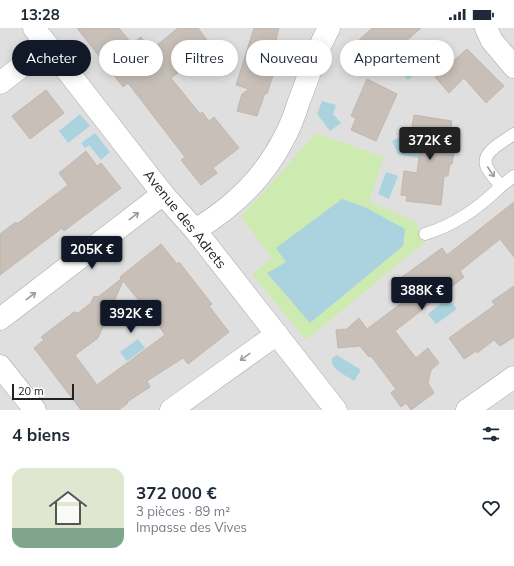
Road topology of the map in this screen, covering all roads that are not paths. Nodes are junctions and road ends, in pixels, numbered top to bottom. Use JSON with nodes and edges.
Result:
{"nodes":[{"id":1,"x":34,"y":28,"type":"edge"},
{"id":2,"x":329,"y":28,"type":"edge"},
{"id":3,"x":486,"y":28,"type":"edge"},
{"id":4,"x":43,"y":40,"type":"edge"},
{"id":5,"x":514,"y":67,"type":"edge"},
{"id":6,"x":12,"y":74,"type":"edge"},
{"id":7,"x":71,"y":76,"type":"edge"},
{"id":8,"x":0,"y":83,"type":"edge"},
{"id":9,"x":514,"y":134,"type":"edge"},
{"id":10,"x":514,"y":176,"type":"edge"},
{"id":11,"x":500,"y":186,"type":"junction"},
{"id":12,"x":163,"y":194,"type":"junction"},
{"id":13,"x":195,"y":230,"type":"junction"},
{"id":14,"x":425,"y":234,"type":"dead end"},
{"id":15,"x":0,"y":319,"type":"edge"},
{"id":16,"x":276,"y":334,"type":"junction"},
{"id":17,"x":0,"y":366,"type":"edge"},
{"id":18,"x":514,"y":377,"type":"edge"},
{"id":19,"x":35,"y":410,"type":"edge"},
{"id":20,"x":171,"y":410,"type":"edge"},
{"id":21,"x":336,"y":410,"type":"edge"},
{"id":22,"x":467,"y":410,"type":"edge"}],
"edges":[{"from":1,"to":4,"type":"street","name":"Avenue des Adrets"},
{"from":2,"to":13,"type":"street"},
{"from":3,"to":5,"type":"street"},
{"from":6,"to":8,"type":"street"},
{"from":7,"to":12,"type":"street","name":"Avenue des Adrets"},
{"from":9,"to":11,"type":"lane","one_way":true},
{"from":10,"to":11,"type":"lane"},
{"from":11,"to":14,"type":"lane"},
{"from":12,"to":13,"type":"street","name":"Avenue des Adrets"},
{"from":15,"to":12,"type":"street","one_way":true},
{"from":13,"to":16,"type":"street","name":"Avenue des Adrets"},
{"from":16,"to":20,"type":"street","one_way":true},
{"from":16,"to":21,"type":"street","name":"Avenue des Adrets"},
{"from":17,"to":19,"type":"street"},
{"from":18,"to":22,"type":"street"}]}
